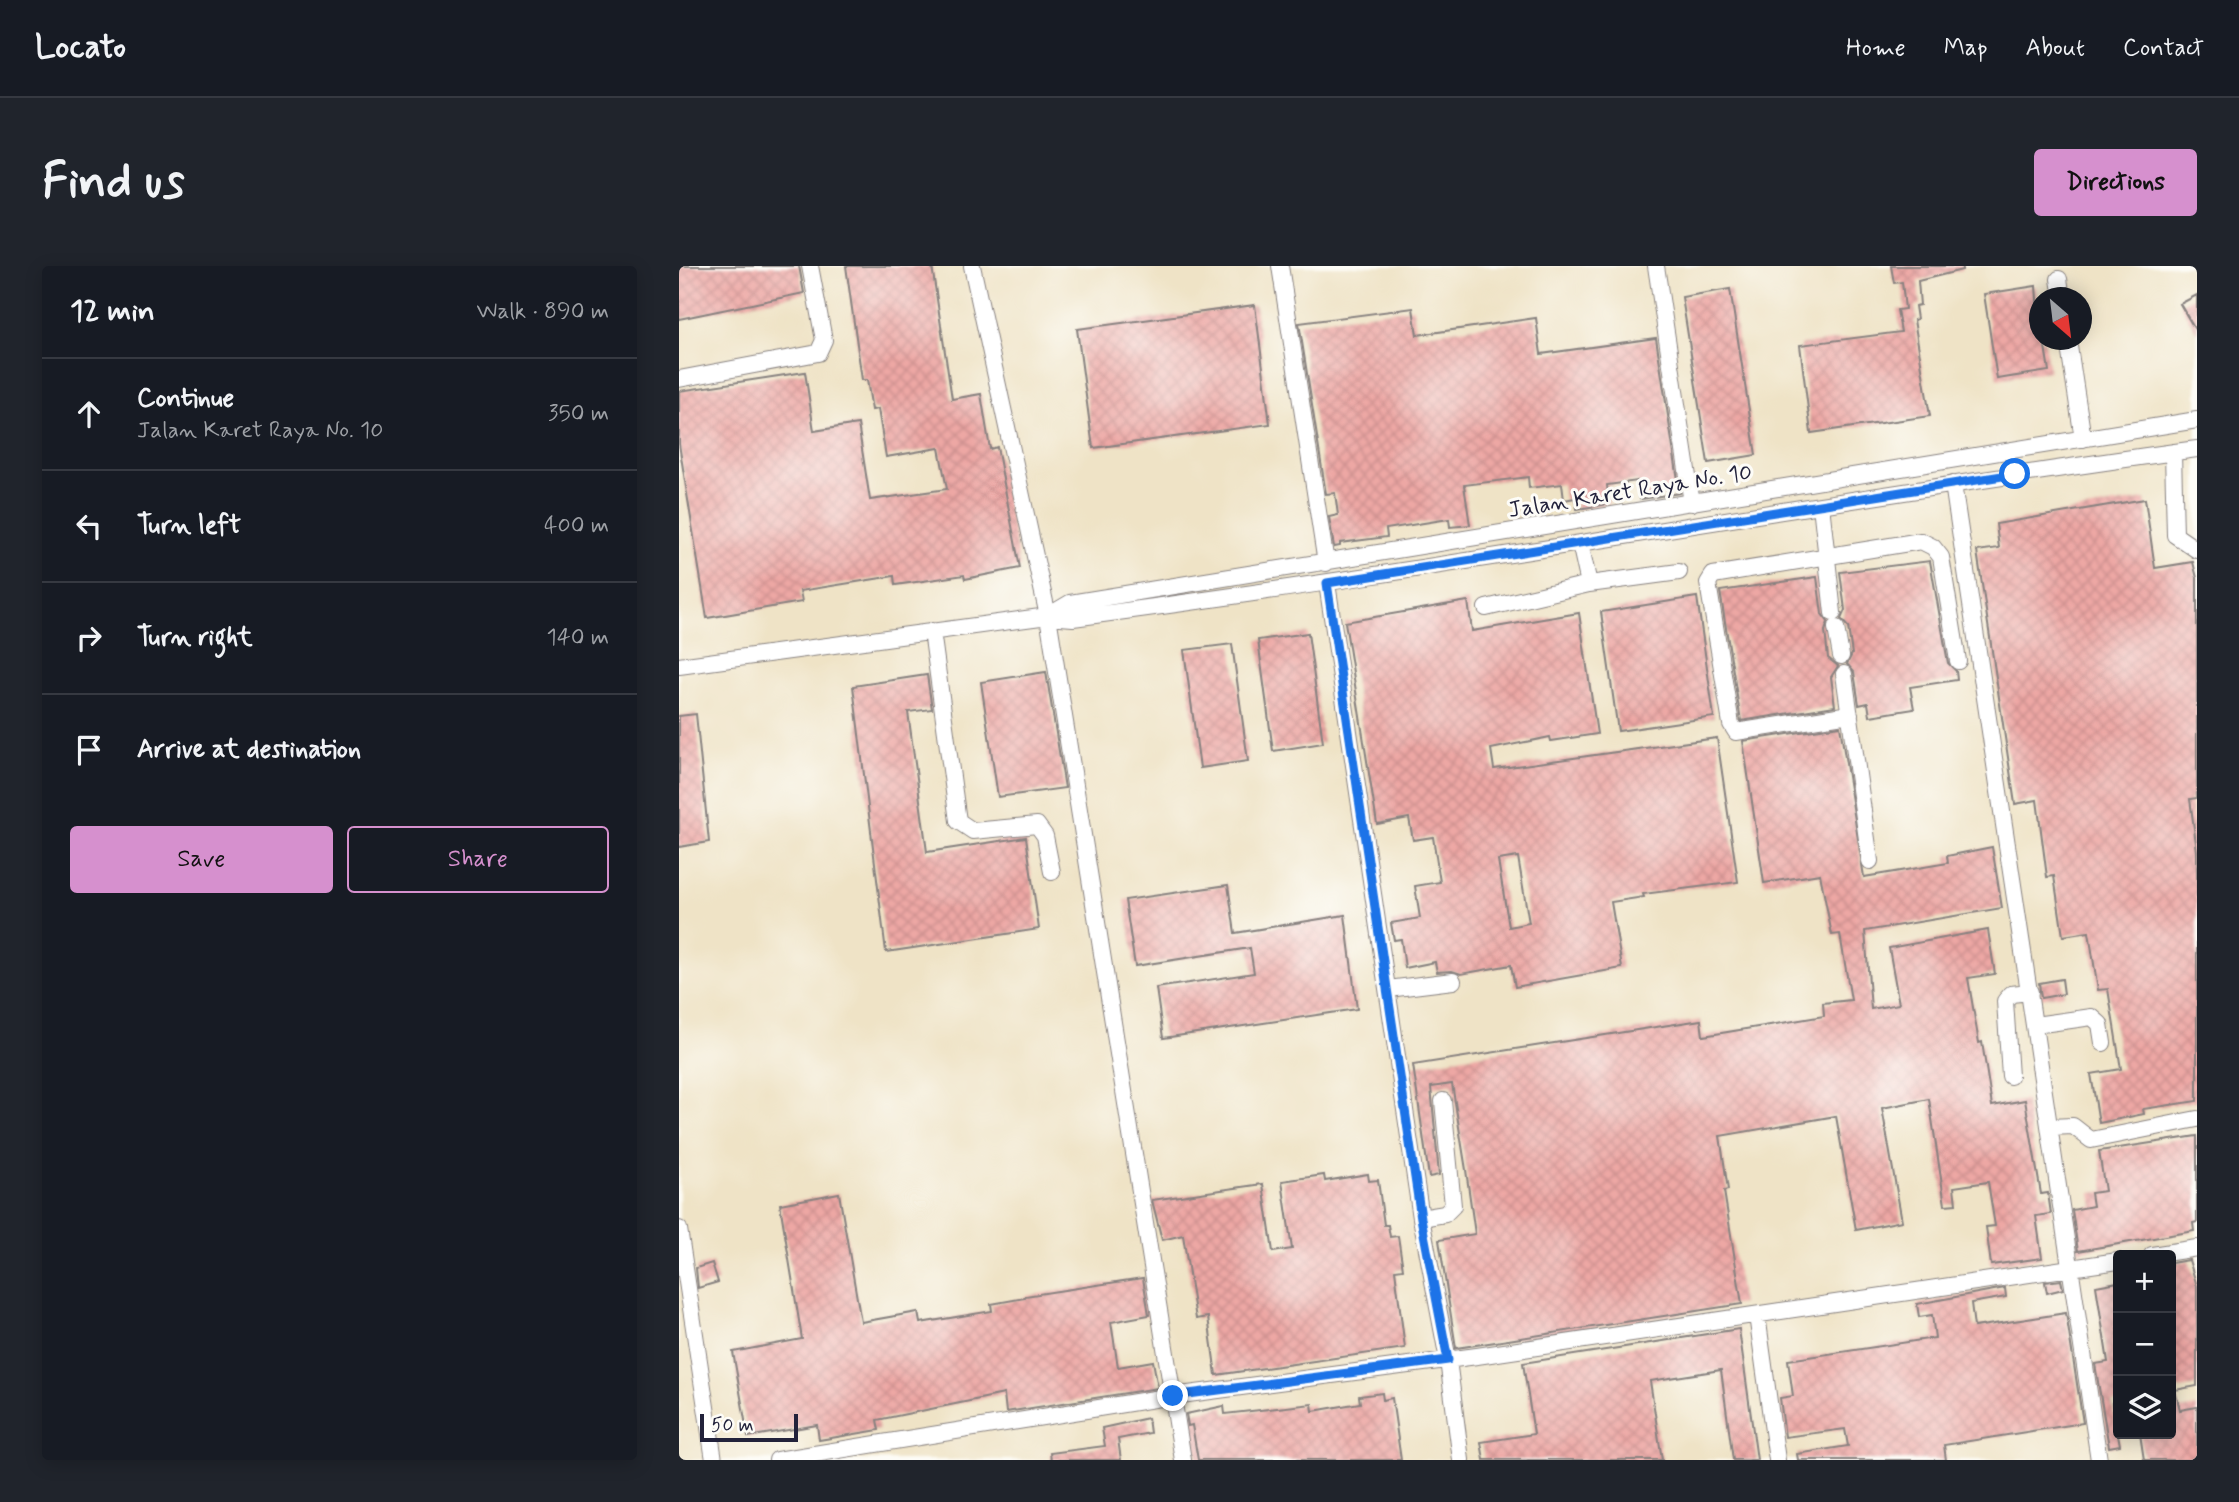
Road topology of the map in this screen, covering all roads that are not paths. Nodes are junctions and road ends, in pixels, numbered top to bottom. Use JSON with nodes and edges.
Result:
{"nodes":[{"id":1,"x":810,"y":266,"type":"edge"},
{"id":2,"x":972,"y":266,"type":"edge"},
{"id":3,"x":1280,"y":266,"type":"edge"},
{"id":4,"x":1656,"y":266,"type":"edge"},
{"id":5,"x":2059,"y":279,"type":"dead end"},
{"id":6,"x":2060,"y":287,"type":"edge"},
{"id":7,"x":2070,"y":350,"type":"edge"},
{"id":8,"x":679,"y":379,"type":"edge"},
{"id":9,"x":2197,"y":420,"type":"edge"},
{"id":10,"x":2083,"y":439,"type":"junction"},
{"id":11,"x":2197,"y":449,"type":"edge"},
{"id":12,"x":2173,"y":452,"type":"junction"},
{"id":13,"x":1953,"y":484,"type":"junction"},
{"id":14,"x":1692,"y":503,"type":"junction"},
{"id":15,"x":1821,"y":505,"type":"junction"},
{"id":16,"x":1580,"y":543,"type":"junction"},
{"id":17,"x":2197,"y":550,"type":"edge"},
{"id":18,"x":1829,"y":554,"type":"junction"},
{"id":19,"x":1326,"y":563,"type":"junction"},
{"id":20,"x":1679,"y":572,"type":"dead end"},
{"id":21,"x":1327,"y":583,"type":"junction"},
{"id":22,"x":1589,"y":584,"type":"junction"},
{"id":23,"x":1486,"y":608,"type":"dead end"},
{"id":24,"x":1072,"y":610,"type":"junction"},
{"id":25,"x":1048,"y":616,"type":"junction"},
{"id":26,"x":932,"y":631,"type":"junction"},
{"id":27,"x":1841,"y":656,"type":"dead end"},
{"id":28,"x":1958,"y":661,"type":"dead end"},
{"id":29,"x":679,"y":666,"type":"edge"},
{"id":30,"x":1844,"y":674,"type":"dead end"},
{"id":31,"x":1850,"y":714,"type":"junction"},
{"id":32,"x":1870,"y":861,"type":"dead end"},
{"id":33,"x":1052,"y":872,"type":"dead end"},
{"id":34,"x":1453,"y":981,"type":"dead end"},
{"id":35,"x":1388,"y":989,"type":"junction"},
{"id":36,"x":2030,"y":992,"type":"junction"},
{"id":37,"x":2035,"y":1025,"type":"junction"},
{"id":38,"x":2103,"y":1043,"type":"dead end"},
{"id":39,"x":2010,"y":1076,"type":"dead end"},
{"id":40,"x":1444,"y":1101,"type":"dead end"},
{"id":41,"x":2197,"y":1119,"type":"edge"},
{"id":42,"x":2050,"y":1127,"type":"junction"},
{"id":43,"x":1421,"y":1218,"type":"junction"},
{"id":44,"x":679,"y":1229,"type":"edge"},
{"id":45,"x":2197,"y":1248,"type":"edge"},
{"id":46,"x":2176,"y":1251,"type":"edge"},
{"id":47,"x":2113,"y":1262,"type":"edge"},
{"id":48,"x":2071,"y":1268,"type":"junction"},
{"id":49,"x":1758,"y":1315,"type":"junction"},
{"id":50,"x":1448,"y":1360,"type":"junction"},
{"id":51,"x":1173,"y":1396,"type":"junction"},
{"id":52,"x":714,"y":1460,"type":"edge"},
{"id":53,"x":777,"y":1460,"type":"edge"},
{"id":54,"x":1182,"y":1460,"type":"edge"},
{"id":55,"x":1461,"y":1460,"type":"edge"},
{"id":56,"x":1777,"y":1460,"type":"edge"},
{"id":57,"x":2099,"y":1460,"type":"edge"}],
"edges":[{"from":1,"to":8,"type":"street"},
{"from":2,"to":25,"type":"street"},
{"from":3,"to":19,"type":"street"},
{"from":4,"to":14,"type":"street"},
{"from":5,"to":6,"type":"street"},
{"from":7,"to":10,"type":"street"},
{"from":9,"to":10,"type":"street","name":"Jalan Karet Raya No. 10"},
{"from":10,"to":14,"type":"street","name":"Jalan Karet Raya No. 10"},
{"from":11,"to":12,"type":"street","name":"Jalan Karet Raya No. 10"},
{"from":12,"to":13,"type":"street","name":"Jalan Karet Raya No. 10"},
{"from":12,"to":17,"type":"street"},
{"from":13,"to":15,"type":"street","name":"Jalan Karet Raya No. 10"},
{"from":13,"to":36,"type":"street"},
{"from":14,"to":19,"type":"street","name":"Jalan Karet Raya No. 10"},
{"from":15,"to":16,"type":"street","name":"Jalan Karet Raya No. 10"},
{"from":15,"to":18,"type":"street"},
{"from":16,"to":21,"type":"street","name":"Jalan Karet Raya No. 10"},
{"from":16,"to":22,"type":"street"},
{"from":18,"to":27,"type":"street"},
{"from":18,"to":28,"type":"street"},
{"from":18,"to":31,"type":"street"},
{"from":19,"to":24,"type":"street","name":"Jalan Karet Raya No. 10"},
{"from":20,"to":22,"type":"street"},
{"from":21,"to":24,"type":"street","name":"Jalan Karet Raya No. 10"},
{"from":21,"to":35,"type":"street"},
{"from":22,"to":23,"type":"street"},
{"from":24,"to":25,"type":"street"},
{"from":25,"to":26,"type":"street"},
{"from":25,"to":51,"type":"street"},
{"from":26,"to":29,"type":"street"},
{"from":26,"to":33,"type":"street"},
{"from":30,"to":31,"type":"street"},
{"from":31,"to":32,"type":"street"},
{"from":34,"to":35,"type":"street"},
{"from":35,"to":43,"type":"street"},
{"from":36,"to":37,"type":"street"},
{"from":36,"to":39,"type":"street"},
{"from":37,"to":38,"type":"street"},
{"from":37,"to":42,"type":"street"},
{"from":40,"to":43,"type":"street"},
{"from":41,"to":42,"type":"street"},
{"from":42,"to":48,"type":"street"},
{"from":43,"to":50,"type":"street"},
{"from":44,"to":52,"type":"street"},
{"from":45,"to":46,"type":"street"},
{"from":47,"to":48,"type":"street"},
{"from":48,"to":49,"type":"street"},
{"from":48,"to":57,"type":"street"},
{"from":49,"to":50,"type":"street"},
{"from":49,"to":56,"type":"street"},
{"from":50,"to":51,"type":"street"},
{"from":50,"to":55,"type":"street"},
{"from":51,"to":53,"type":"street"},
{"from":51,"to":54,"type":"street"}]}
